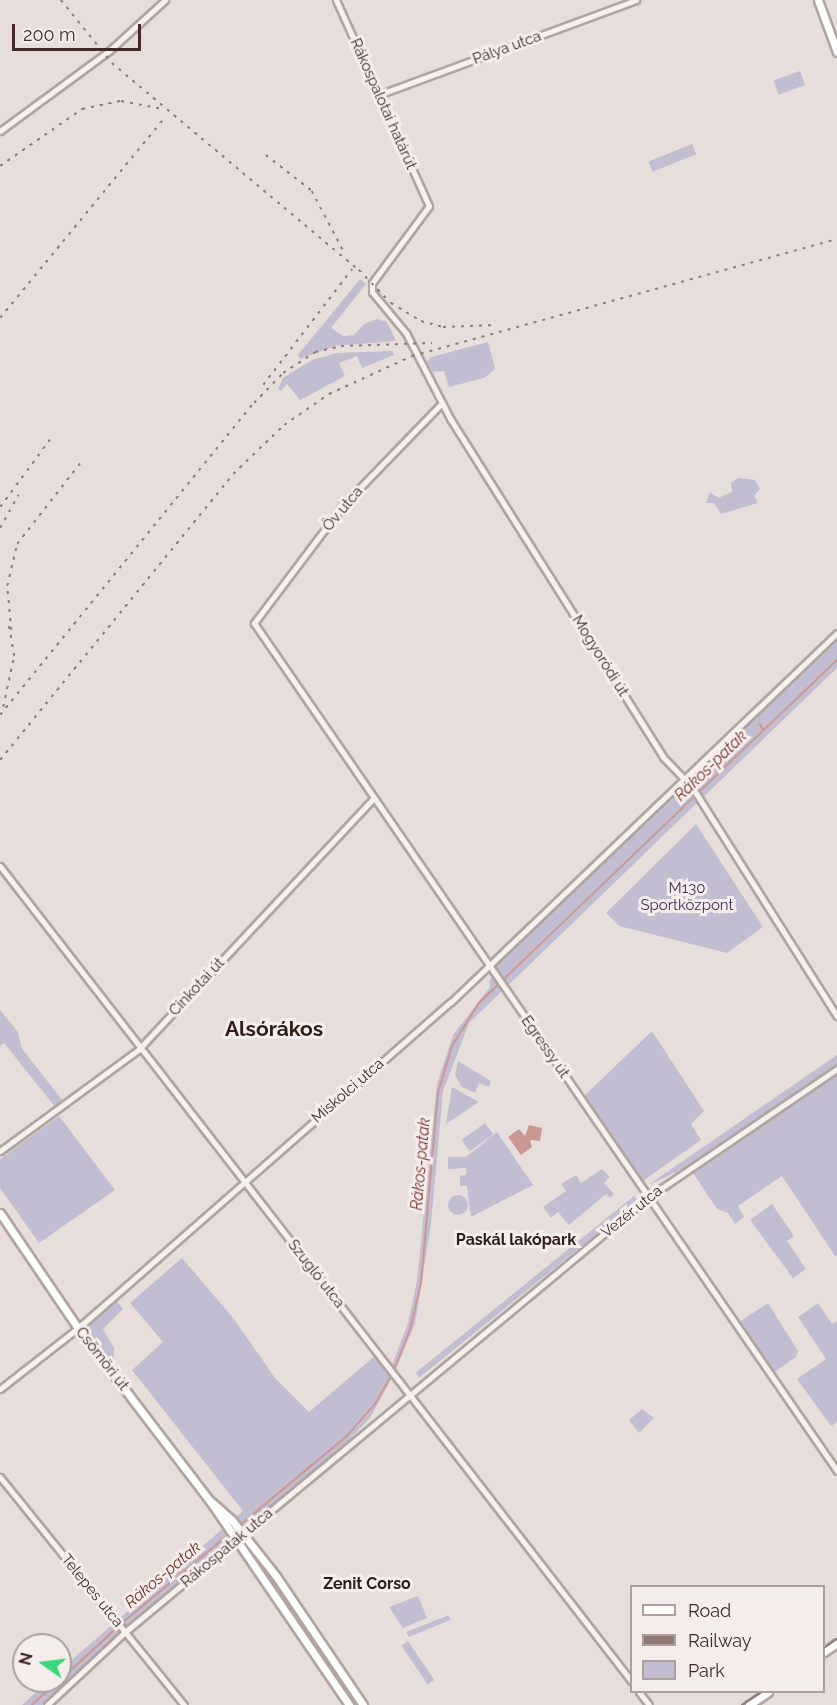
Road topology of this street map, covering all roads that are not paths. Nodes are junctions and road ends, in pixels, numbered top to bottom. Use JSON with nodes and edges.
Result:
{"nodes":[{"id":1,"x":165,"y":0,"type":"edge"},
{"id":2,"x":336,"y":0,"type":"edge"},
{"id":3,"x":636,"y":0,"type":"edge"},
{"id":4,"x":818,"y":0,"type":"edge"},
{"id":5,"x":834,"y":34,"type":"edge"},
{"id":6,"x":837,"y":52,"type":"edge"},
{"id":7,"x":378,"y":95,"type":"junction"},
{"id":8,"x":0,"y":131,"type":"edge"},
{"id":9,"x":372,"y":292,"type":"joint"},
{"id":10,"x":442,"y":403,"type":"junction"},
{"id":11,"x":254,"y":623,"type":"joint"},
{"id":12,"x":837,"y":633,"type":"edge"},
{"id":13,"x":684,"y":779,"type":"junction"},
{"id":14,"x":373,"y":799,"type":"junction"},
{"id":15,"x":0,"y":866,"type":"edge"},
{"id":16,"x":488,"y":968,"type":"junction"},
{"id":17,"x":837,"y":1016,"type":"edge"},
{"id":18,"x":142,"y":1047,"type":"junction"},
{"id":19,"x":837,"y":1069,"type":"edge"},
{"id":20,"x":0,"y":1151,"type":"edge"},
{"id":21,"x":245,"y":1181,"type":"junction"},
{"id":22,"x":647,"y":1198,"type":"junction"},
{"id":23,"x":0,"y":1213,"type":"edge"},
{"id":24,"x":78,"y":1328,"type":"junction"},
{"id":25,"x":0,"y":1389,"type":"edge"},
{"id":26,"x":411,"y":1395,"type":"junction"},
{"id":27,"x":837,"y":1471,"type":"edge"},
{"id":28,"x":0,"y":1478,"type":"edge"},
{"id":29,"x":210,"y":1501,"type":"junction"},
{"id":30,"x":243,"y":1536,"type":"junction"},
{"id":31,"x":234,"y":1540,"type":"junction"},
{"id":32,"x":282,"y":1585,"type":"junction"},
{"id":33,"x":266,"y":1586,"type":"junction"},
{"id":34,"x":274,"y":1595,"type":"junction"},
{"id":35,"x":124,"y":1630,"type":"junction"},
{"id":36,"x":630,"y":1679,"type":"edge"},
{"id":37,"x":640,"y":1693,"type":"edge"},
{"id":38,"x":767,"y":1693,"type":"edge"},
{"id":39,"x":47,"y":1705,"type":"edge"},
{"id":40,"x":184,"y":1705,"type":"edge"},
{"id":41,"x":349,"y":1705,"type":"edge"},
{"id":42,"x":363,"y":1705,"type":"edge"},
{"id":43,"x":649,"y":1705,"type":"edge"},
{"id":44,"x":749,"y":1705,"type":"edge"}],
"edges":[{"from":1,"to":8,"type":"street"},
{"from":2,"to":7,"type":"street","name":"Rákospalotai határút"},
{"from":3,"to":7,"type":"street","name":"Pálya utca"},
{"from":4,"to":5,"type":"main road"},
{"from":5,"to":6,"type":"main road"},
{"from":7,"to":9,"type":"street","name":"Rákospalotai határút"},
{"from":9,"to":10,"type":"street","name":"Mogyoródi út"},
{"from":10,"to":11,"type":"street","name":"Öv utca"},
{"from":10,"to":13,"type":"street","name":"Mogyoródi út"},
{"from":11,"to":14,"type":"street","name":"Egressy út"},
{"from":12,"to":13,"type":"street","name":"Miskolci utca"},
{"from":13,"to":16,"type":"street","name":"Miskolci utca"},
{"from":13,"to":17,"type":"street","name":"Mogyoródi út"},
{"from":14,"to":16,"type":"street","name":"Egressy út"},
{"from":14,"to":18,"type":"street","name":"Cinkotai út"},
{"from":15,"to":18,"type":"street","name":"Szugló utca"},
{"from":16,"to":21,"type":"street","name":"Miskolci utca"},
{"from":16,"to":22,"type":"street","name":"Egressy út"},
{"from":18,"to":20,"type":"street","name":"Cinkotai út"},
{"from":18,"to":21,"type":"street","name":"Szugló utca"},
{"from":19,"to":22,"type":"street","name":"Vezér utca"},
{"from":21,"to":24,"type":"street","name":"Miskolci utca"},
{"from":21,"to":26,"type":"street","name":"Szugló utca"},
{"from":22,"to":26,"type":"street","name":"Vezér utca"},
{"from":22,"to":27,"type":"street","name":"Egressy út"},
{"from":23,"to":24,"type":"main road","name":"Csömöri út"},
{"from":24,"to":25,"type":"street","name":"Miskolci utca"},
{"from":24,"to":29,"type":"main road","name":"Csömöri út"},
{"from":26,"to":30,"type":"street","name":"Rákospatak utca"},
{"from":26,"to":36,"type":"street","name":"Szugló utca"},
{"from":28,"to":35,"type":"street","name":"Telepes utca"},
{"from":29,"to":30,"type":"main road","name":"Csömöri út"},
{"from":29,"to":31,"type":"main road","name":"Csömöri út"},
{"from":30,"to":31,"type":"street","name":"Rákospatak utca"},
{"from":30,"to":32,"type":"main road","name":"Csömöri út"},
{"from":31,"to":33,"type":"main road","name":"Csömöri út"},
{"from":31,"to":35,"type":"street","name":"Rákospatak utca"},
{"from":32,"to":33,"type":"main road"},
{"from":32,"to":34,"type":"main road"},
{"from":32,"to":42,"type":"main road","name":"Csömöri út"},
{"from":33,"to":34,"type":"main road","name":"Csömöri út"},
{"from":34,"to":41,"type":"main road","name":"Csömöri út"},
{"from":35,"to":39,"type":"street","name":"Rákospatak utca"},
{"from":35,"to":40,"type":"street","name":"Telepes utca"},
{"from":37,"to":43,"type":"street"},
{"from":38,"to":44,"type":"main road"}]}
